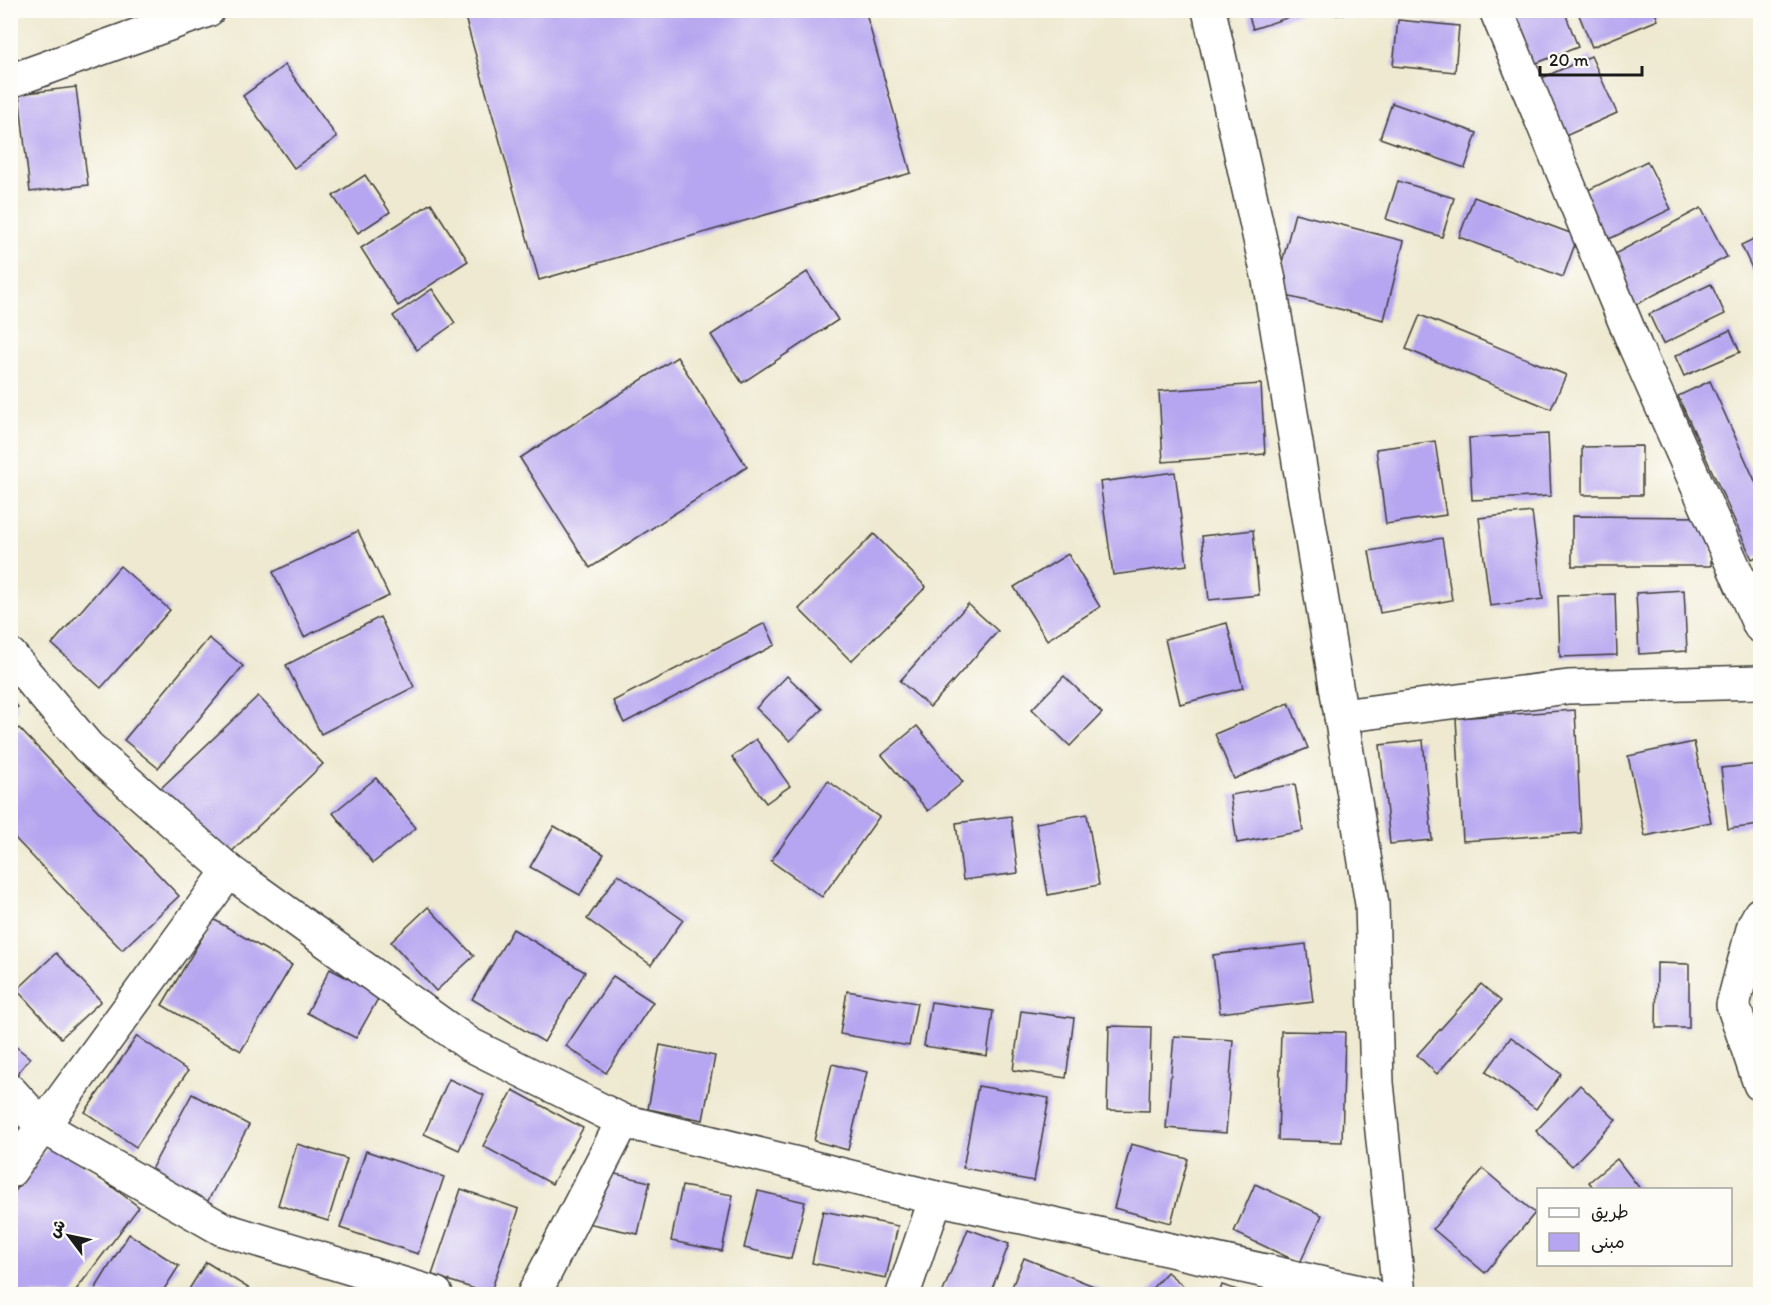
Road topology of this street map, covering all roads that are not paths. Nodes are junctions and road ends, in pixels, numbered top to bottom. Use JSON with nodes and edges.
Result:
{"nodes":[{"id":1,"x":208,"y":10,"type":"edge"},
{"id":2,"x":1209,"y":10,"type":"edge"},
{"id":3,"x":1496,"y":10,"type":"edge"},
{"id":4,"x":10,"y":81,"type":"edge"},
{"id":5,"x":1761,"y":626,"type":"edge"},
{"id":6,"x":10,"y":655,"type":"edge"},
{"id":7,"x":1761,"y":682,"type":"edge"},
{"id":8,"x":1341,"y":716,"type":"junction"},
{"id":9,"x":229,"y":871,"type":"junction"},
{"id":10,"x":1761,"y":914,"type":"edge"},
{"id":11,"x":1747,"y":1009,"type":"edge"},
{"id":12,"x":1761,"y":1084,"type":"edge"},
{"id":13,"x":10,"y":1091,"type":"edge"},
{"id":14,"x":623,"y":1121,"type":"junction"},
{"id":15,"x":42,"y":1126,"type":"junction"},
{"id":16,"x":10,"y":1171,"type":"edge"},
{"id":17,"x":936,"y":1198,"type":"junction"},
{"id":18,"x":436,"y":1294,"type":"edge"},
{"id":19,"x":534,"y":1294,"type":"edge"},
{"id":20,"x":903,"y":1294,"type":"edge"},
{"id":21,"x":1369,"y":1294,"type":"edge"},
{"id":22,"x":1399,"y":1294,"type":"edge"}],
"edges":[{"from":1,"to":4,"type":"street"},
{"from":2,"to":8,"type":"street"},
{"from":3,"to":5,"type":"street"},
{"from":6,"to":9,"type":"street"},
{"from":7,"to":8,"type":"street"},
{"from":8,"to":22,"type":"street"},
{"from":9,"to":14,"type":"street"},
{"from":9,"to":15,"type":"street"},
{"from":10,"to":11,"type":"street"},
{"from":11,"to":12,"type":"street"},
{"from":13,"to":15,"type":"street"},
{"from":14,"to":17,"type":"street"},
{"from":14,"to":19,"type":"street"},
{"from":15,"to":16,"type":"street"},
{"from":15,"to":18,"type":"street"},
{"from":17,"to":20,"type":"street"},
{"from":17,"to":21,"type":"street"}]}
